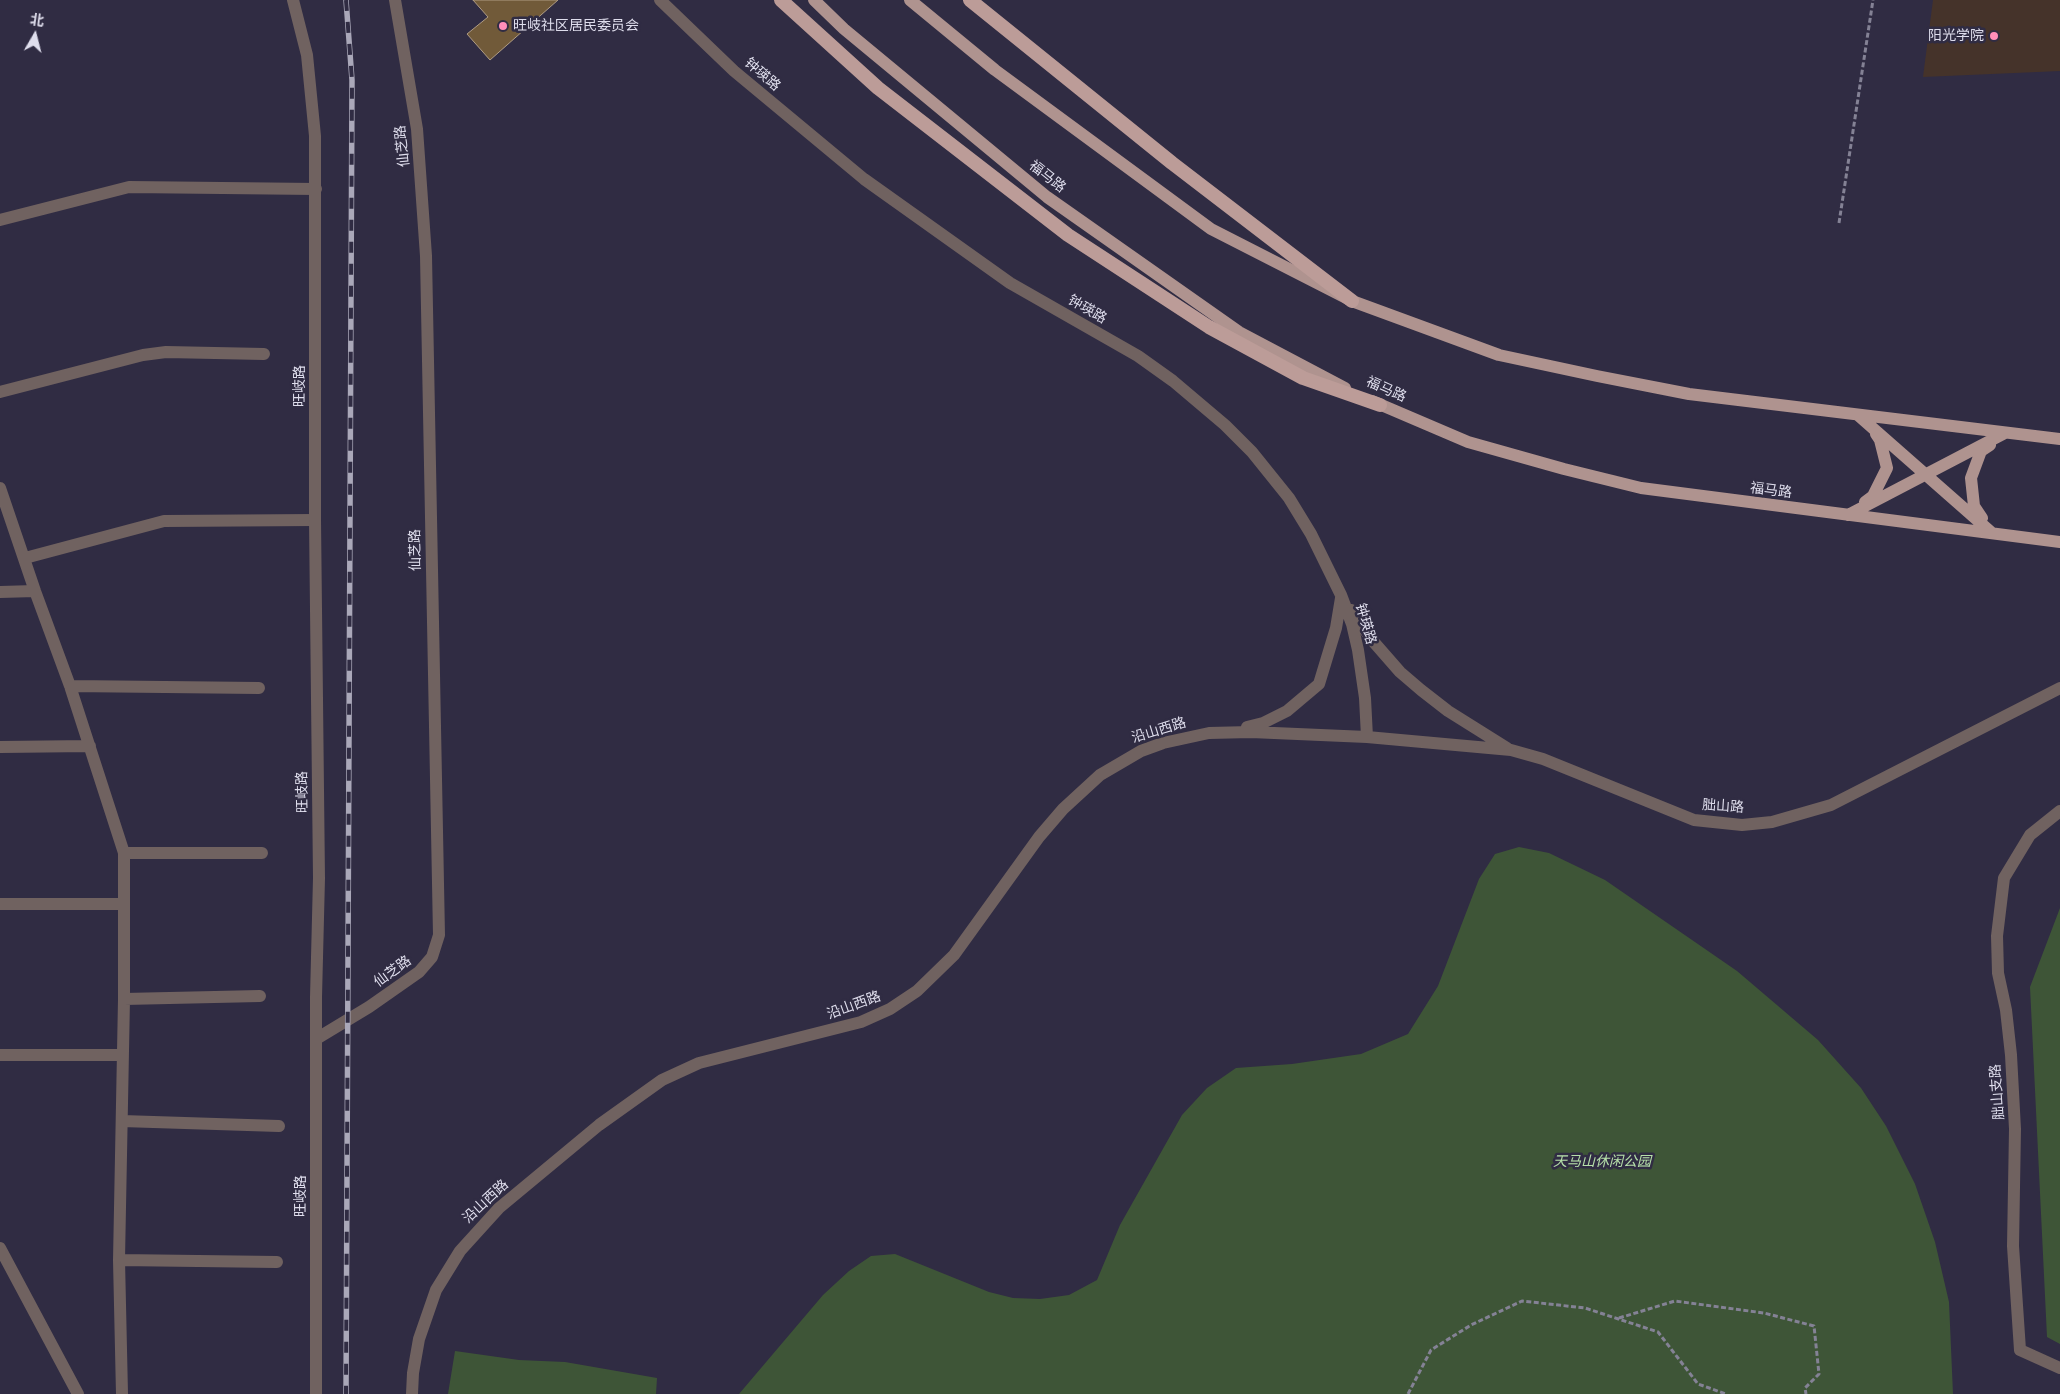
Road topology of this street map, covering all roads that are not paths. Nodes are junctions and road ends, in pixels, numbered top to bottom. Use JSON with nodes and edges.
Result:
{"nodes":[{"id":1,"x":293,"y":0,"type":"edge"},
{"id":2,"x":395,"y":0,"type":"edge"},
{"id":3,"x":660,"y":0,"type":"edge"},
{"id":4,"x":781,"y":0,"type":"edge"},
{"id":5,"x":814,"y":0,"type":"edge"},
{"id":6,"x":910,"y":0,"type":"edge"},
{"id":7,"x":970,"y":0,"type":"edge"},
{"id":8,"x":316,"y":189,"type":"junction"},
{"id":9,"x":0,"y":220,"type":"edge"},
{"id":10,"x":1352,"y":301,"type":"junction"},
{"id":11,"x":264,"y":354,"type":"dead end"},
{"id":12,"x":0,"y":392,"type":"edge"},
{"id":13,"x":1380,"y":404,"type":"junction"},
{"id":14,"x":1859,"y":416,"type":"junction"},
{"id":15,"x":2006,"y":433,"type":"junction"},
{"id":16,"x":2060,"y":439,"type":"edge"},
{"id":17,"x":1926,"y":474,"type":"junction"},
{"id":18,"x":0,"y":488,"type":"edge"},
{"id":19,"x":1848,"y":515,"type":"junction"},
{"id":20,"x":314,"y":520,"type":"junction"},
{"id":21,"x":1992,"y":533,"type":"junction"},
{"id":22,"x":2060,"y":542,"type":"edge"},
{"id":23,"x":25,"y":558,"type":"junction"},
{"id":24,"x":35,"y":591,"type":"junction"},
{"id":25,"x":0,"y":592,"type":"edge"},
{"id":26,"x":1341,"y":595,"type":"junction"},
{"id":27,"x":70,"y":686,"type":"junction"},
{"id":28,"x":259,"y":688,"type":"dead end"},
{"id":29,"x":2060,"y":688,"type":"edge"},
{"id":30,"x":1230,"y":732,"type":"junction"},
{"id":31,"x":1367,"y":737,"type":"junction"},
{"id":32,"x":90,"y":746,"type":"junction"},
{"id":33,"x":0,"y":747,"type":"edge"},
{"id":34,"x":1511,"y":750,"type":"junction"},
{"id":35,"x":2060,"y":811,"type":"edge"},
{"id":36,"x":262,"y":853,"type":"dead end"},
{"id":37,"x":124,"y":854,"type":"junction"},
{"id":38,"x":0,"y":904,"type":"edge"},
{"id":39,"x":123,"y":904,"type":"junction"},
{"id":40,"x":260,"y":996,"type":"dead end"},
{"id":41,"x":124,"y":999,"type":"junction"},
{"id":42,"x":316,"y":1039,"type":"junction"},
{"id":43,"x":0,"y":1055,"type":"edge"},
{"id":44,"x":122,"y":1055,"type":"junction"},
{"id":45,"x":122,"y":1121,"type":"junction"},
{"id":46,"x":279,"y":1126,"type":"dead end"},
{"id":47,"x":0,"y":1248,"type":"edge"},
{"id":48,"x":119,"y":1260,"type":"junction"},
{"id":49,"x":277,"y":1262,"type":"dead end"},
{"id":50,"x":2060,"y":1368,"type":"edge"},
{"id":51,"x":78,"y":1394,"type":"edge"},
{"id":52,"x":122,"y":1394,"type":"edge"},
{"id":53,"x":316,"y":1394,"type":"edge"},
{"id":54,"x":412,"y":1394,"type":"edge"}],
"edges":[{"from":1,"to":8,"type":"street","name":"旺岐路"},
{"from":2,"to":42,"type":"street","name":"仙芝路"},
{"from":3,"to":26,"type":"street","name":"钟瑛路"},
{"from":4,"to":13,"type":"highway"},
{"from":5,"to":13,"type":"main road","name":"福马路"},
{"from":6,"to":10,"type":"main road"},
{"from":7,"to":10,"type":"highway"},
{"from":8,"to":9,"type":"street"},
{"from":8,"to":20,"type":"street","name":"旺岐路"},
{"from":10,"to":14,"type":"main road"},
{"from":11,"to":12,"type":"street"},
{"from":13,"to":19,"type":"main road","name":"福马路"},
{"from":14,"to":15,"type":"main road"},
{"from":14,"to":17,"type":"main road"},
{"from":14,"to":19,"type":"main road"},
{"from":15,"to":16,"type":"main road"},
{"from":15,"to":17,"type":"main road"},
{"from":15,"to":21,"type":"main road"},
{"from":17,"to":19,"type":"main road"},
{"from":17,"to":21,"type":"main road"},
{"from":18,"to":23,"type":"street"},
{"from":19,"to":21,"type":"main road","name":"福马路"},
{"from":20,"to":23,"type":"street"},
{"from":20,"to":42,"type":"street","name":"旺岐路"},
{"from":21,"to":22,"type":"main road","name":"福马路"},
{"from":23,"to":24,"type":"street"},
{"from":24,"to":25,"type":"street"},
{"from":24,"to":27,"type":"street"},
{"from":26,"to":30,"type":"street"},
{"from":26,"to":31,"type":"street","name":"钟瑛路"},
{"from":26,"to":34,"type":"street"},
{"from":27,"to":28,"type":"street"},
{"from":27,"to":32,"type":"street"},
{"from":29,"to":34,"type":"street","name":"胐山路"},
{"from":30,"to":31,"type":"street","name":"沿山西路"},
{"from":30,"to":54,"type":"street","name":"沿山西路"},
{"from":31,"to":34,"type":"street","name":"胐山路"},
{"from":32,"to":33,"type":"street"},
{"from":32,"to":37,"type":"street"},
{"from":35,"to":50,"type":"street","name":"胐山支路"},
{"from":36,"to":37,"type":"street"},
{"from":37,"to":39,"type":"street"},
{"from":38,"to":39,"type":"street"},
{"from":39,"to":41,"type":"street"},
{"from":40,"to":41,"type":"street"},
{"from":41,"to":44,"type":"street"},
{"from":42,"to":53,"type":"street","name":"旺岐路"},
{"from":43,"to":44,"type":"street"},
{"from":44,"to":45,"type":"street"},
{"from":45,"to":46,"type":"street"},
{"from":45,"to":48,"type":"street"},
{"from":47,"to":51,"type":"street"},
{"from":48,"to":49,"type":"street"},
{"from":48,"to":52,"type":"street"}]}
